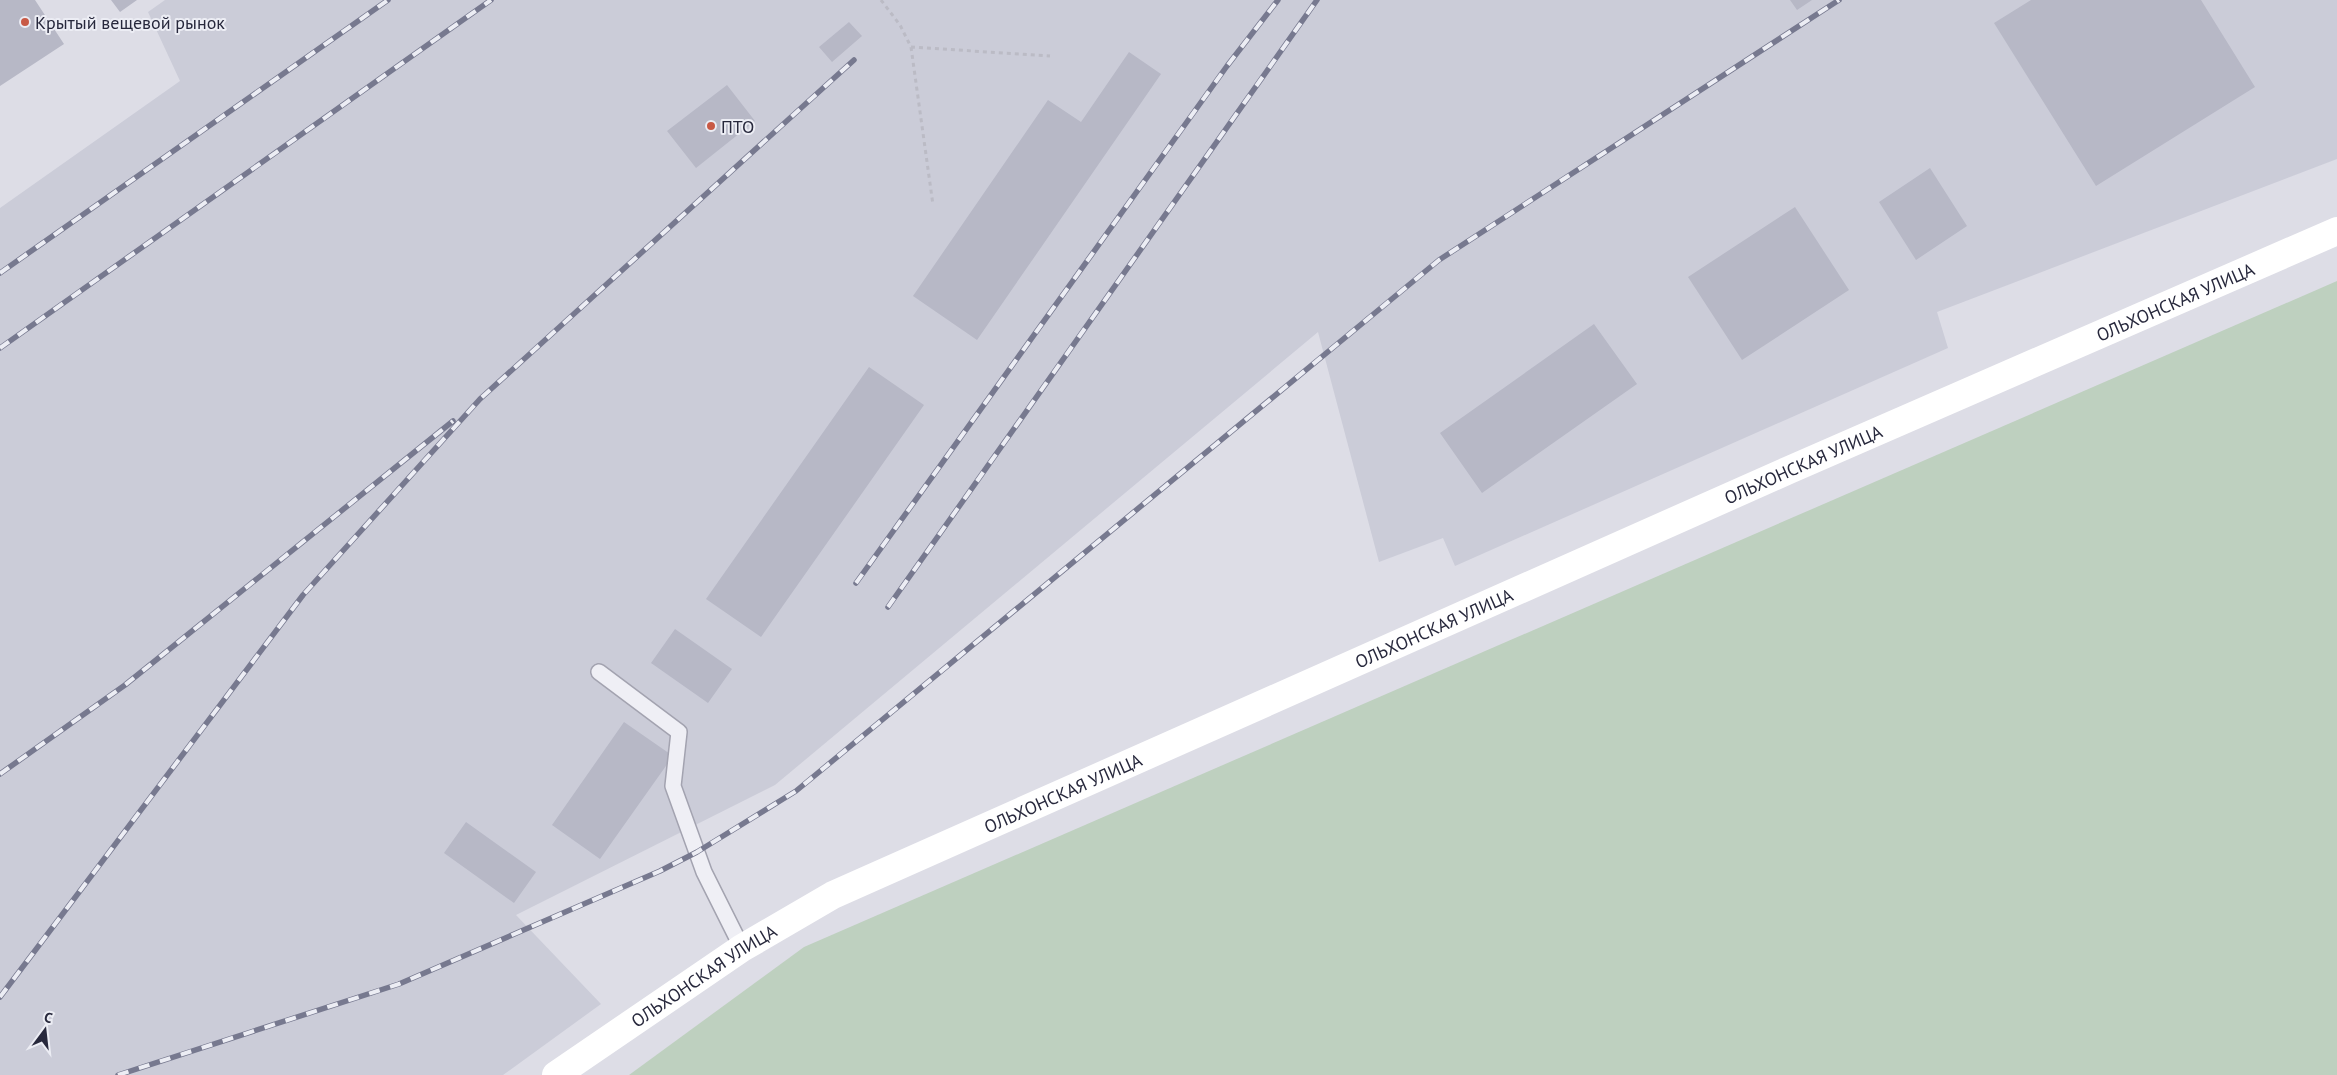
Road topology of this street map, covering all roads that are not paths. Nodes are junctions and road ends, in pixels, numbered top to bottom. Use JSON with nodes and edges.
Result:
{"nodes":[{"id":1,"x":2337,"y":231,"type":"edge"},
{"id":2,"x":599,"y":672,"type":"dead end"},
{"id":3,"x":742,"y":948,"type":"junction"},
{"id":4,"x":556,"y":1075,"type":"edge"}],
"edges":[{"from":1,"to":3,"type":"street","name":"ОЛЬХОНСКАЯ УЛИЦА"},
{"from":2,"to":3,"type":"lane"},
{"from":3,"to":4,"type":"street","name":"ОЛЬХОНСКАЯ УЛИЦА"}]}
